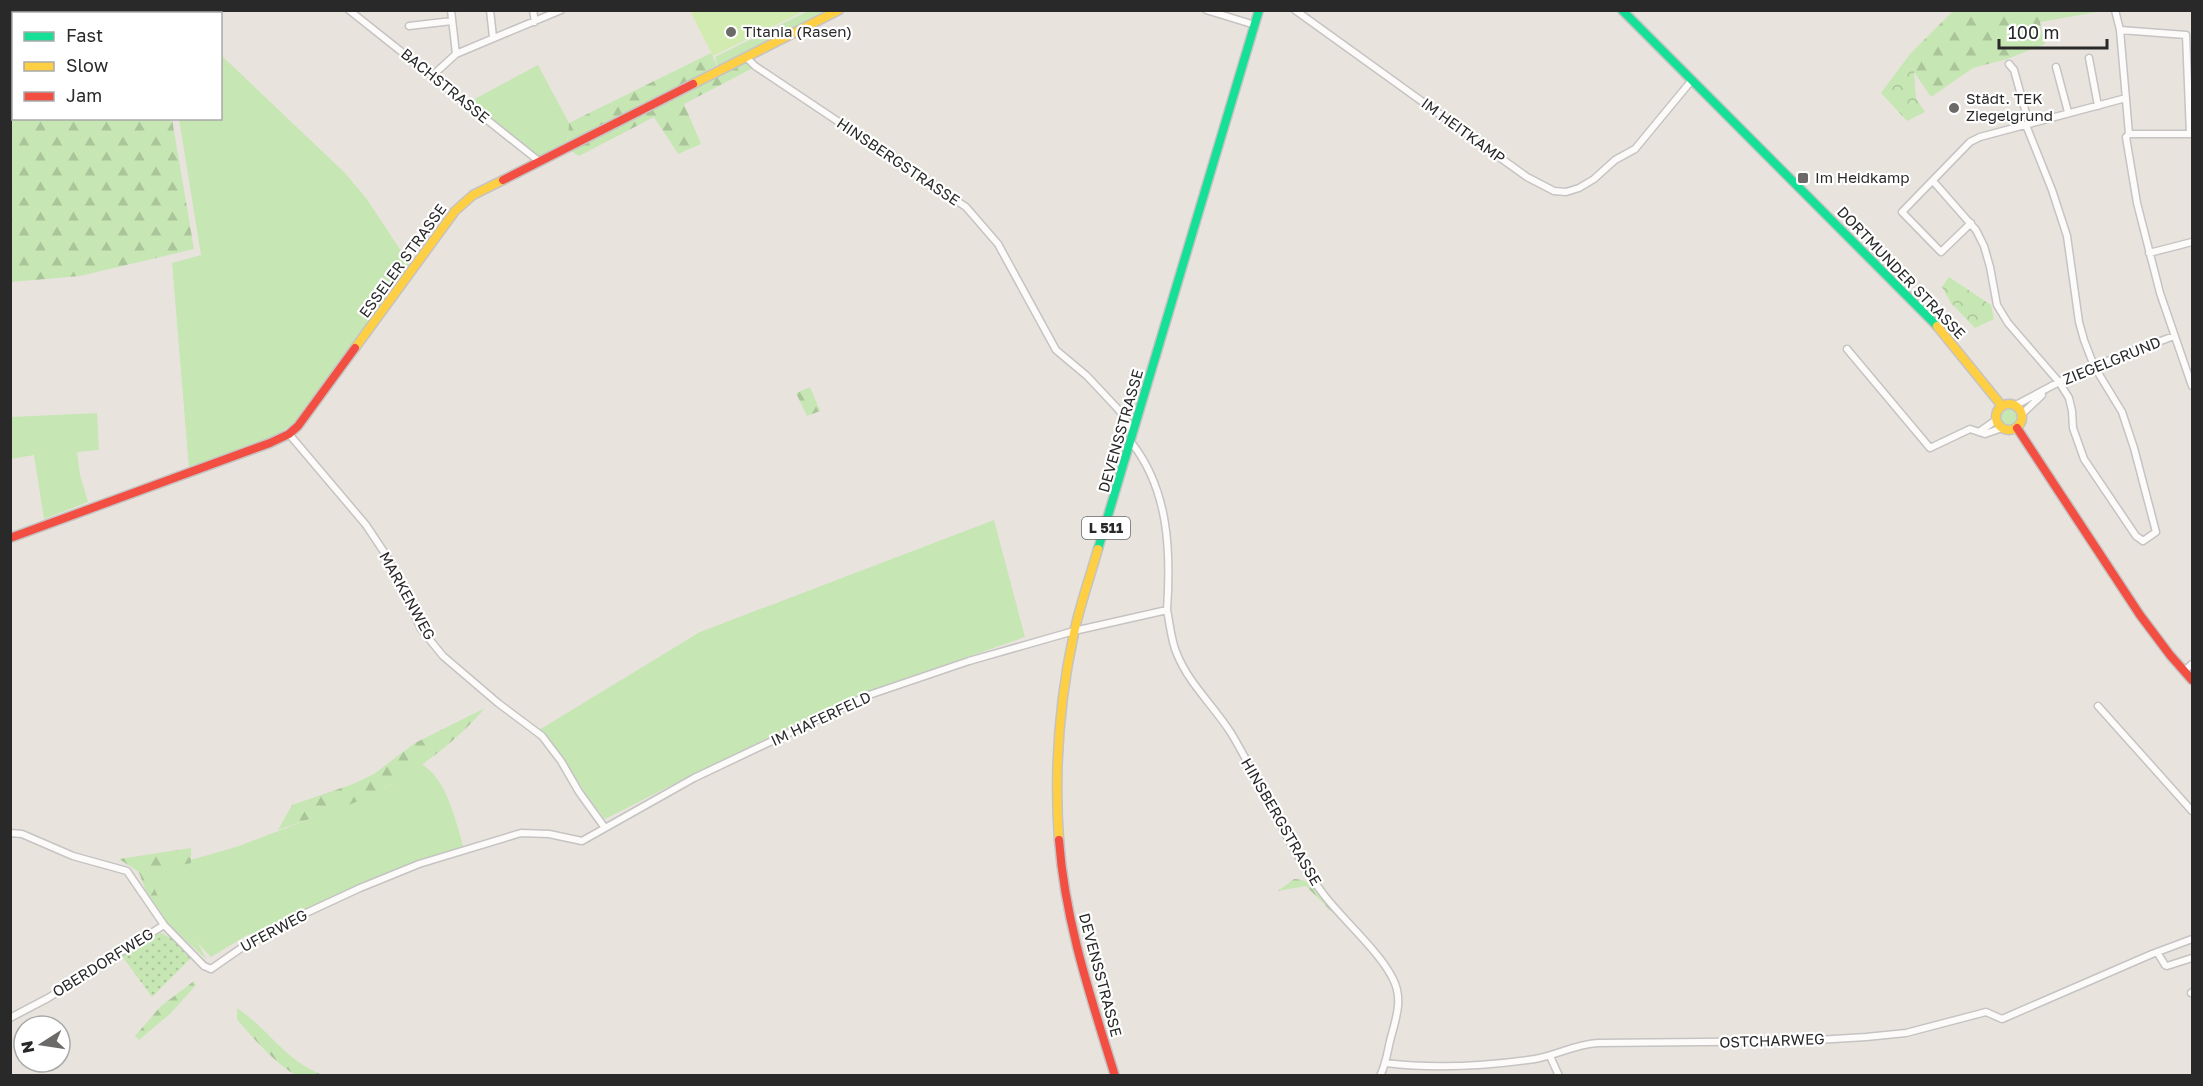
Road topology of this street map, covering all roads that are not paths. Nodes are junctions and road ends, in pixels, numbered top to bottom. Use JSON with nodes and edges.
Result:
{"nodes":[{"id":1,"x":349,"y":10,"type":"edge"},
{"id":2,"x":451,"y":10,"type":"edge"},
{"id":3,"x":490,"y":10,"type":"edge"},
{"id":4,"x":533,"y":10,"type":"edge"},
{"id":5,"x":561,"y":10,"type":"edge"},
{"id":6,"x":839,"y":10,"type":"edge"},
{"id":7,"x":1206,"y":10,"type":"edge"},
{"id":8,"x":1259,"y":10,"type":"edge"},
{"id":9,"x":1295,"y":10,"type":"edge"},
{"id":10,"x":1622,"y":10,"type":"edge"},
{"id":11,"x":2115,"y":10,"type":"edge"},
{"id":12,"x":452,"y":21,"type":"junction"},
{"id":13,"x":535,"y":22,"type":"junction"},
{"id":14,"x":1255,"y":25,"type":"junction"},
{"id":15,"x":409,"y":26,"type":"dead end"},
{"id":16,"x":2120,"y":30,"type":"junction"},
{"id":17,"x":2189,"y":35,"type":"edge"},
{"id":18,"x":493,"y":37,"type":"junction"},
{"id":19,"x":456,"y":54,"type":"junction"},
{"id":20,"x":746,"y":57,"type":"junction"},
{"id":21,"x":2089,"y":58,"type":"dead end"},
{"id":22,"x":2009,"y":64,"type":"dead end"},
{"id":23,"x":2056,"y":67,"type":"dead end"},
{"id":24,"x":432,"y":76,"type":"junction"},
{"id":25,"x":1692,"y":80,"type":"junction"},
{"id":26,"x":2126,"y":98,"type":"junction"},
{"id":27,"x":2098,"y":106,"type":"junction"},
{"id":28,"x":2068,"y":112,"type":"junction"},
{"id":29,"x":2027,"y":124,"type":"junction"},
{"id":30,"x":2129,"y":134,"type":"junction"},
{"id":31,"x":2191,"y":134,"type":"edge"},
{"id":32,"x":540,"y":162,"type":"junction"},
{"id":33,"x":1933,"y":181,"type":"junction"},
{"id":34,"x":1971,"y":223,"type":"junction"},
{"id":35,"x":2193,"y":242,"type":"edge"},
{"id":36,"x":2149,"y":253,"type":"junction"},
{"id":37,"x":2174,"y":336,"type":"junction"},
{"id":38,"x":1847,"y":349,"type":"dead end"},
{"id":39,"x":2094,"y":366,"type":"junction"},
{"id":40,"x":2059,"y":382,"type":"junction"},
{"id":41,"x":2193,"y":386,"type":"edge"},
{"id":42,"x":2049,"y":388,"type":"junction"},
{"id":43,"x":2016,"y":405,"type":"junction"},
{"id":44,"x":2002,"y":406,"type":"junction"},
{"id":45,"x":2022,"y":414,"type":"junction"},
{"id":46,"x":1996,"y":420,"type":"junction"},
{"id":47,"x":2017,"y":428,"type":"junction"},
{"id":48,"x":2002,"y":429,"type":"junction"},
{"id":49,"x":1135,"y":432,"type":"junction"},
{"id":50,"x":1979,"y":432,"type":"junction"},
{"id":51,"x":289,"y":434,"type":"junction"},
{"id":52,"x":1131,"y":442,"type":"junction"},
{"id":53,"x":10,"y":538,"type":"edge"},
{"id":54,"x":1167,"y":610,"type":"junction"},
{"id":55,"x":1074,"y":631,"type":"junction"},
{"id":56,"x":2193,"y":664,"type":"edge"},
{"id":57,"x":2184,"y":671,"type":"junction"},
{"id":58,"x":2193,"y":680,"type":"edge"},
{"id":59,"x":2098,"y":706,"type":"dead end"},
{"id":60,"x":2193,"y":811,"type":"edge"},
{"id":61,"x":604,"y":828,"type":"junction"},
{"id":62,"x":10,"y":833,"type":"edge"},
{"id":63,"x":582,"y":841,"type":"joint"},
{"id":64,"x":164,"y":926,"type":"junction"},
{"id":65,"x":2193,"y":939,"type":"edge"},
{"id":66,"x":2157,"y":952,"type":"junction"},
{"id":67,"x":2193,"y":958,"type":"edge"},
{"id":68,"x":10,"y":1018,"type":"edge"},
{"id":69,"x":1550,"y":1056,"type":"junction"},
{"id":70,"x":1386,"y":1063,"type":"junction"},
{"id":71,"x":1115,"y":1076,"type":"edge"},
{"id":72,"x":1380,"y":1076,"type":"edge"},
{"id":73,"x":1560,"y":1076,"type":"edge"}],
"edges":[{"from":1,"to":24,"type":"street","name":"BACHSTRASSE"},
{"from":2,"to":12,"type":"street"},
{"from":3,"to":18,"type":"street"},
{"from":4,"to":13,"type":"street"},
{"from":5,"to":13,"type":"street"},
{"from":6,"to":20,"type":"main road","name":"ESSELER STRASSE"},
{"from":7,"to":14,"type":"street"},
{"from":8,"to":14,"type":"main road","name":"DEVENSSTRASSE","number":"L 511"},
{"from":9,"to":25,"type":"street","name":"IM HEITKAMP"},
{"from":10,"to":25,"type":"main road","name":"DORTMUNDER STRASSE"},
{"from":11,"to":16,"type":"street"},
{"from":12,"to":15,"type":"street"},
{"from":12,"to":19,"type":"street"},
{"from":13,"to":18,"type":"street"},
{"from":14,"to":49,"type":"main road","name":"DEVENSSTRASSE","number":"L 511"},
{"from":16,"to":17,"type":"street"},
{"from":16,"to":26,"type":"street"},
{"from":17,"to":31,"type":"street"},
{"from":18,"to":19,"type":"street"},
{"from":19,"to":24,"type":"street"},
{"from":20,"to":32,"type":"main road","name":"ESSELER STRASSE"},
{"from":20,"to":49,"type":"street","name":"HINSBERGSTRASSE"},
{"from":21,"to":27,"type":"street"},
{"from":22,"to":29,"type":"street"},
{"from":23,"to":28,"type":"street"},
{"from":24,"to":32,"type":"street","name":"BACHSTRASSE"},
{"from":25,"to":44,"type":"main road","name":"DORTMUNDER STRASSE"},
{"from":26,"to":27,"type":"street"},
{"from":26,"to":30,"type":"street"},
{"from":27,"to":28,"type":"street"},
{"from":28,"to":29,"type":"street"},
{"from":29,"to":33,"type":"street"},
{"from":29,"to":39,"type":"street"},
{"from":30,"to":31,"type":"street"},
{"from":30,"to":36,"type":"street"},
{"from":32,"to":51,"type":"main road","name":"ESSELER STRASSE"},
{"from":33,"to":34,"type":"street"},
{"from":33,"to":34,"type":"street"},
{"from":34,"to":40,"type":"street"},
{"from":35,"to":36,"type":"street"},
{"from":36,"to":37,"type":"street"},
{"from":37,"to":39,"type":"street","name":"ZIEGELGRUND"},
{"from":37,"to":41,"type":"street"},
{"from":38,"to":50,"type":"street"},
{"from":39,"to":40,"type":"street","name":"ZIEGELGRUND"},
{"from":39,"to":40,"type":"street"},
{"from":40,"to":42,"type":"street","name":"ZIEGELGRUND"},
{"from":42,"to":43,"type":"street","name":"ZIEGELGRUND"},
{"from":42,"to":45,"type":"street","name":"ZIEGELGRUND"},
{"from":43,"to":44,"type":"main road"},
{"from":43,"to":45,"type":"main road"},
{"from":44,"to":46,"type":"main road"},
{"from":45,"to":47,"type":"main road"},
{"from":46,"to":48,"type":"main road"},
{"from":46,"to":50,"type":"street"},
{"from":47,"to":48,"type":"main road"},
{"from":47,"to":57,"type":"main road"},
{"from":48,"to":50,"type":"street"},
{"from":49,"to":52,"type":"main road","name":"DEVENSSTRASSE","number":"L 511"},
{"from":51,"to":53,"type":"main road","name":"ESSELER STRASSE"},
{"from":51,"to":61,"type":"street","name":"MARKENWEG"},
{"from":52,"to":54,"type":"street","name":"HINSBERGSTRASSE"},
{"from":52,"to":55,"type":"main road","name":"DEVENSSTRASSE","number":"L 511"},
{"from":54,"to":55,"type":"street"},
{"from":54,"to":70,"type":"street","name":"HINSBERGSTRASSE"},
{"from":55,"to":61,"type":"street","name":"IM HAFERFELD"},
{"from":55,"to":71,"type":"main road","name":"DEVENSSTRASSE","number":"L 511"},
{"from":56,"to":57,"type":"street"},
{"from":57,"to":58,"type":"main road"},
{"from":59,"to":60,"type":"street"},
{"from":61,"to":63,"type":"street","name":"IM HAFERFELD"},
{"from":62,"to":64,"type":"street","name":"UFERWEG"},
{"from":63,"to":64,"type":"street","name":"UFERWEG"},
{"from":64,"to":68,"type":"street","name":"OBERDORFWEG"},
{"from":65,"to":66,"type":"street","name":"OSTCHARWEG"},
{"from":66,"to":67,"type":"street"},
{"from":66,"to":69,"type":"street","name":"OSTCHARWEG"},
{"from":69,"to":70,"type":"street","name":"OSTCHARWEG"},
{"from":69,"to":73,"type":"street"},
{"from":70,"to":72,"type":"street"}]}
